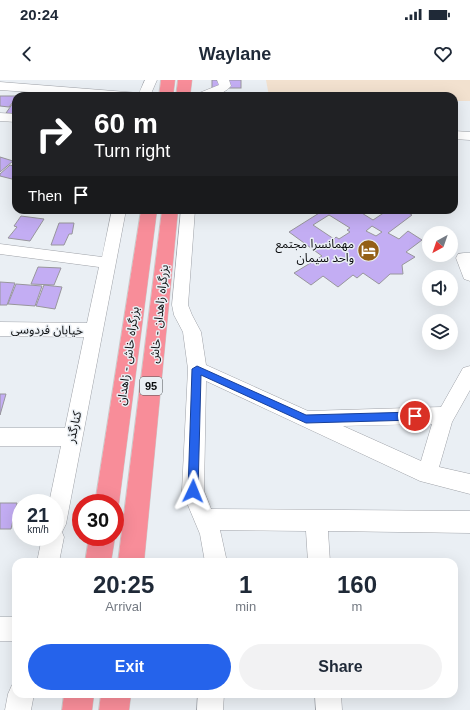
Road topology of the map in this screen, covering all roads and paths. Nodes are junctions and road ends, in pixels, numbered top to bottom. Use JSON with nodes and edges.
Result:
{"nodes":[{"id":1,"x":151,"y":80,"type":"edge"},
{"id":2,"x":168,"y":80,"type":"edge"},
{"id":3,"x":185,"y":80,"type":"edge"},
{"id":4,"x":223,"y":80,"type":"edge"},
{"id":5,"x":0,"y":86,"type":"edge"},
{"id":6,"x":81,"y":92,"type":"edge"},
{"id":7,"x":146,"y":92,"type":"edge"},
{"id":8,"x":166,"y":92,"type":"edge"},
{"id":9,"x":184,"y":92,"type":"edge"},
{"id":10,"x":212,"y":92,"type":"edge"},
{"id":11,"x":0,"y":117,"type":"edge"},
{"id":12,"x":12,"y":118,"type":"edge"},
{"id":13,"x":458,"y":136,"type":"edge"},
{"id":14,"x":470,"y":136,"type":"edge"},
{"id":15,"x":118,"y":214,"type":"edge"},
{"id":16,"x":148,"y":214,"type":"edge"},
{"id":17,"x":170,"y":214,"type":"edge"},
{"id":18,"x":188,"y":214,"type":"edge"},
{"id":19,"x":0,"y":249,"type":"edge"},
{"id":20,"x":470,"y":258,"type":"edge"},
{"id":21,"x":107,"y":263,"type":"junction"},
{"id":22,"x":470,"y":275,"type":"edge"},
{"id":23,"x":0,"y":329,"type":"edge"},
{"id":24,"x":94,"y":330,"type":"junction"},
{"id":25,"x":197,"y":369,"type":"junction"},
{"id":26,"x":470,"y":373,"type":"edge"},
{"id":27,"x":447,"y":415,"type":"junction"},
{"id":28,"x":306,"y":419,"type":"junction"},
{"id":29,"x":0,"y":437,"type":"edge"},
{"id":30,"x":72,"y":437,"type":"junction"},
{"id":31,"x":427,"y":474,"type":"junction"},
{"id":32,"x":470,"y":484,"type":"edge"},
{"id":33,"x":61,"y":494,"type":"edge"},
{"id":34,"x":108,"y":494,"type":"edge"},
{"id":35,"x":204,"y":518,"type":"junction"},
{"id":36,"x":316,"y":521,"type":"junction"},
{"id":37,"x":470,"y":522,"type":"edge"},
{"id":38,"x":51,"y":546,"type":"edge"},
{"id":39,"x":101,"y":546,"type":"edge"},
{"id":40,"x":49,"y":558,"type":"edge"},
{"id":41,"x":99,"y":558,"type":"edge"},
{"id":42,"x":131,"y":558,"type":"edge"},
{"id":43,"x":215,"y":558,"type":"edge"},
{"id":44,"x":319,"y":558,"type":"edge"},
{"id":45,"x":0,"y":629,"type":"edge"},
{"id":46,"x":12,"y":629,"type":"edge"},
{"id":47,"x":20,"y":698,"type":"edge"},
{"id":48,"x":78,"y":698,"type":"edge"},
{"id":49,"x":116,"y":698,"type":"edge"},
{"id":50,"x":211,"y":698,"type":"edge"},
{"id":51,"x":328,"y":698,"type":"edge"},
{"id":52,"x":18,"y":710,"type":"edge"},
{"id":53,"x":77,"y":710,"type":"edge"},
{"id":54,"x":114,"y":710,"type":"edge"},
{"id":55,"x":210,"y":710,"type":"edge"},
{"id":56,"x":329,"y":710,"type":"edge"}],
"edges":[{"from":1,"to":7,"type":"street"},
{"from":2,"to":8,"type":"highway"},
{"from":3,"to":9,"type":"highway"},
{"from":4,"to":10,"type":"street"},
{"from":5,"to":6,"type":"street"},
{"from":11,"to":12,"type":"street"},
{"from":13,"to":14,"type":"street"},
{"from":15,"to":21,"type":"street","name":"کنارگذر"},
{"from":16,"to":34,"type":"highway","name":"بزرگراه خاش - زاهدان","number":"95"},
{"from":17,"to":42,"type":"highway","name":"بزرگراه زاهدان - خاش","number":"95"},
{"from":18,"to":25,"type":"street"},
{"from":19,"to":21,"type":"street"},
{"from":20,"to":22,"type":"street"},
{"from":21,"to":24,"type":"street","name":"کنارگذر"},
{"from":23,"to":24,"type":"street","name":"خیابان فردوسی"},
{"from":24,"to":30,"type":"street","name":"کنارگذر"},
{"from":25,"to":28,"type":"street"},
{"from":25,"to":35,"type":"street"},
{"from":26,"to":27,"type":"street"},
{"from":27,"to":28,"type":"street"},
{"from":27,"to":31,"type":"street"},
{"from":28,"to":31,"type":"street"},
{"from":29,"to":30,"type":"street"},
{"from":30,"to":33,"type":"street","name":"کنارگذر"},
{"from":31,"to":32,"type":"street"},
{"from":35,"to":36,"type":"street"},
{"from":35,"to":43,"type":"street"},
{"from":36,"to":37,"type":"street"},
{"from":36,"to":44,"type":"street"},
{"from":38,"to":40,"type":"street"},
{"from":39,"to":41,"type":"highway"},
{"from":45,"to":46,"type":"street"},
{"from":47,"to":52,"type":"street"},
{"from":48,"to":53,"type":"highway"},
{"from":49,"to":54,"type":"highway"},
{"from":50,"to":55,"type":"street"},
{"from":51,"to":56,"type":"street"}]}
